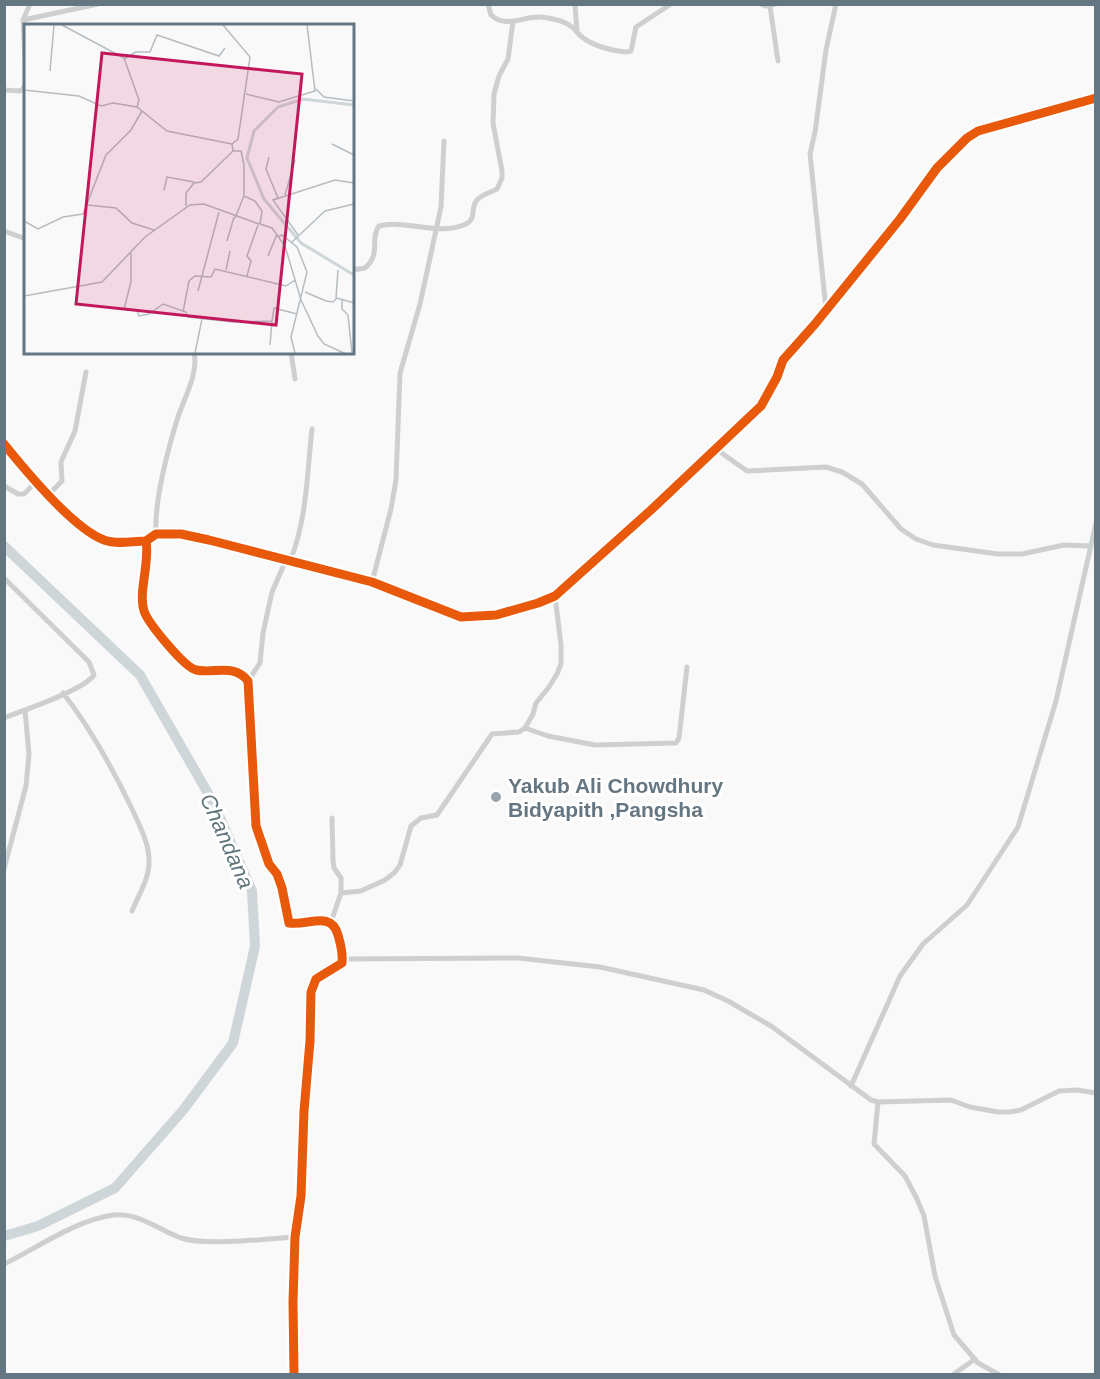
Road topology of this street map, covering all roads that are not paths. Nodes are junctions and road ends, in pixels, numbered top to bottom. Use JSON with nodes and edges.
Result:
{"nodes":[{"id":1,"x":30,"y":4,"type":"edge"},
{"id":2,"x":98,"y":4,"type":"edge"},
{"id":3,"x":488,"y":4,"type":"edge"},
{"id":4,"x":575,"y":4,"type":"edge"},
{"id":5,"x":671,"y":4,"type":"edge"},
{"id":6,"x":761,"y":4,"type":"edge"},
{"id":7,"x":836,"y":4,"type":"edge"},
{"id":8,"x":773,"y":5,"type":"edge"},
{"id":9,"x":23,"y":20,"type":"junction"},
{"id":10,"x":513,"y":21,"type":"junction"},
{"id":11,"x":577,"y":31,"type":"junction"},
{"id":12,"x":24,"y":38,"type":"edge"},
{"id":13,"x":778,"y":61,"type":"dead end"},
{"id":14,"x":24,"y":88,"type":"edge"},
{"id":15,"x":4,"y":90,"type":"edge"},
{"id":16,"x":1095,"y":98,"type":"edge"},
{"id":17,"x":444,"y":141,"type":"dead end"},
{"id":18,"x":436,"y":228,"type":"junction"},
{"id":19,"x":4,"y":231,"type":"edge"},
{"id":20,"x":24,"y":238,"type":"edge"},
{"id":21,"x":354,"y":270,"type":"edge"},
{"id":22,"x":826,"y":309,"type":"junction"},
{"id":23,"x":194,"y":354,"type":"edge"},
{"id":24,"x":291,"y":354,"type":"edge"},
{"id":25,"x":86,"y":372,"type":"dead end"},
{"id":26,"x":295,"y":379,"type":"dead end"},
{"id":27,"x":312,"y":429,"type":"dead end"},
{"id":28,"x":4,"y":444,"type":"edge"},
{"id":29,"x":716,"y":449,"type":"junction"},
{"id":30,"x":37,"y":481,"type":"junction"},
{"id":31,"x":4,"y":486,"type":"edge"},
{"id":32,"x":49,"y":494,"type":"junction"},
{"id":33,"x":1095,"y":523,"type":"edge"},
{"id":34,"x":156,"y":534,"type":"junction"},
{"id":35,"x":146,"y":541,"type":"junction"},
{"id":36,"x":1089,"y":546,"type":"junction"},
{"id":37,"x":288,"y":560,"type":"junction"},
{"id":38,"x":4,"y":578,"type":"edge"},
{"id":39,"x":372,"y":582,"type":"junction"},
{"id":40,"x":555,"y":596,"type":"junction"},
{"id":41,"x":687,"y":668,"type":"dead end"},
{"id":42,"x":248,"y":681,"type":"junction"},
{"id":43,"x":63,"y":693,"type":"junction"},
{"id":44,"x":25,"y":710,"type":"junction"},
{"id":45,"x":4,"y":718,"type":"edge"},
{"id":46,"x":525,"y":728,"type":"junction"},
{"id":47,"x":332,"y":818,"type":"dead end"},
{"id":48,"x":4,"y":869,"type":"edge"},
{"id":49,"x":341,"y":893,"type":"junction"},
{"id":50,"x":132,"y":911,"type":"dead end"},
{"id":51,"x":330,"y":922,"type":"junction"},
{"id":52,"x":343,"y":958,"type":"junction"},
{"id":53,"x":851,"y":1086,"type":"junction"},
{"id":54,"x":1095,"y":1093,"type":"edge"},
{"id":55,"x":878,"y":1102,"type":"junction"},
{"id":56,"x":295,"y":1237,"type":"junction"},
{"id":57,"x":4,"y":1264,"type":"edge"},
{"id":58,"x":975,"y":1359,"type":"junction"},
{"id":59,"x":294,"y":1374,"type":"edge"},
{"id":60,"x":954,"y":1374,"type":"edge"},
{"id":61,"x":998,"y":1374,"type":"edge"}],
"edges":[{"from":1,"to":9,"type":"street"},
{"from":2,"to":9,"type":"street"},
{"from":3,"to":10,"type":"street"},
{"from":4,"to":11,"type":"street"},
{"from":5,"to":11,"type":"street"},
{"from":6,"to":8,"type":"street"},
{"from":7,"to":22,"type":"street"},
{"from":8,"to":13,"type":"street"},
{"from":9,"to":12,"type":"street"},
{"from":10,"to":11,"type":"street"},
{"from":10,"to":18,"type":"street"},
{"from":14,"to":15,"type":"street"},
{"from":16,"to":22,"type":"street"},
{"from":17,"to":18,"type":"street"},
{"from":18,"to":21,"type":"street"},
{"from":18,"to":39,"type":"street"},
{"from":19,"to":20,"type":"street"},
{"from":22,"to":29,"type":"street"},
{"from":23,"to":34,"type":"street"},
{"from":24,"to":26,"type":"street"},
{"from":25,"to":32,"type":"street"},
{"from":27,"to":37,"type":"street"},
{"from":28,"to":30,"type":"street"},
{"from":29,"to":36,"type":"street"},
{"from":29,"to":40,"type":"street"},
{"from":30,"to":31,"type":"street"},
{"from":30,"to":32,"type":"street"},
{"from":32,"to":35,"type":"street"},
{"from":33,"to":36,"type":"street"},
{"from":34,"to":35,"type":"street"},
{"from":34,"to":37,"type":"street"},
{"from":35,"to":42,"type":"street"},
{"from":36,"to":53,"type":"street"},
{"from":37,"to":39,"type":"street"},
{"from":37,"to":42,"type":"street"},
{"from":38,"to":43,"type":"street"},
{"from":39,"to":40,"type":"street"},
{"from":40,"to":46,"type":"street"},
{"from":41,"to":46,"type":"street"},
{"from":42,"to":51,"type":"street"},
{"from":43,"to":44,"type":"street"},
{"from":43,"to":50,"type":"street"},
{"from":44,"to":45,"type":"street"},
{"from":44,"to":48,"type":"street"},
{"from":46,"to":49,"type":"street"},
{"from":47,"to":49,"type":"street"},
{"from":49,"to":51,"type":"street"},
{"from":51,"to":52,"type":"street"},
{"from":52,"to":53,"type":"street"},
{"from":52,"to":56,"type":"street"},
{"from":53,"to":55,"type":"street"},
{"from":54,"to":55,"type":"street"},
{"from":55,"to":58,"type":"street"},
{"from":56,"to":57,"type":"street"},
{"from":56,"to":59,"type":"street"},
{"from":58,"to":60,"type":"street"},
{"from":58,"to":61,"type":"street"}]}
